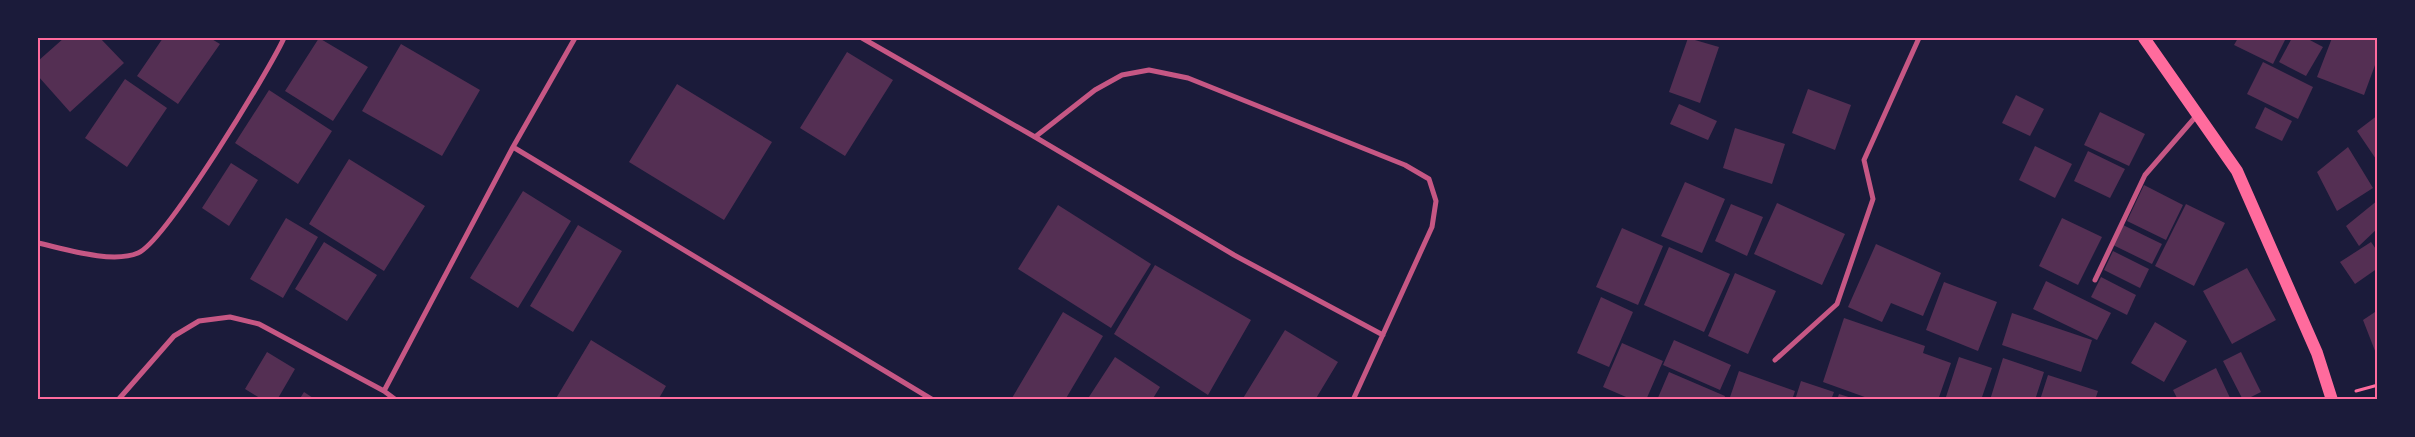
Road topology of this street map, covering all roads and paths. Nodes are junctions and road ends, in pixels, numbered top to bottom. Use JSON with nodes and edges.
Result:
{"nodes":[{"id":1,"x":284,"y":38,"type":"edge"},
{"id":2,"x":575,"y":38,"type":"edge"},
{"id":3,"x":862,"y":38,"type":"edge"},
{"id":4,"x":1919,"y":38,"type":"edge"},
{"id":5,"x":2144,"y":38,"type":"edge"},
{"id":6,"x":2198,"y":114,"type":"junction"},
{"id":7,"x":1035,"y":137,"type":"junction"},
{"id":8,"x":513,"y":147,"type":"junction"},
{"id":9,"x":38,"y":243,"type":"edge"},
{"id":10,"x":2095,"y":280,"type":"dead end"},
{"id":11,"x":1383,"y":335,"type":"junction"},
{"id":12,"x":1775,"y":360,"type":"dead end"},
{"id":13,"x":384,"y":390,"type":"junction"},
{"id":14,"x":118,"y":400,"type":"edge"},
{"id":15,"x":396,"y":400,"type":"edge"},
{"id":16,"x":932,"y":400,"type":"edge"},
{"id":17,"x":1353,"y":400,"type":"edge"},
{"id":18,"x":2332,"y":400,"type":"edge"}],
"edges":[{"from":1,"to":9,"type":"street"},
{"from":2,"to":8,"type":"street"},
{"from":3,"to":7,"type":"street"},
{"from":4,"to":12,"type":"street"},
{"from":5,"to":6,"type":"main road"},
{"from":6,"to":10,"type":"street"},
{"from":6,"to":18,"type":"main road"},
{"from":7,"to":11,"type":"street"},
{"from":7,"to":11,"type":"street"},
{"from":8,"to":13,"type":"street"},
{"from":8,"to":16,"type":"street"},
{"from":11,"to":17,"type":"street"},
{"from":13,"to":14,"type":"street"},
{"from":13,"to":15,"type":"street"}]}
